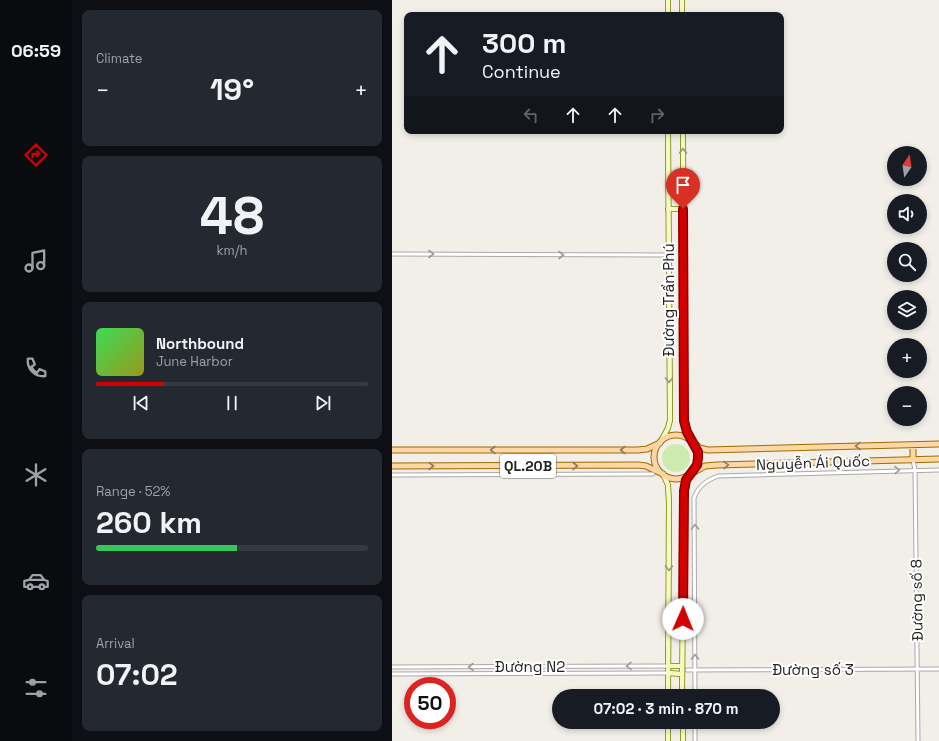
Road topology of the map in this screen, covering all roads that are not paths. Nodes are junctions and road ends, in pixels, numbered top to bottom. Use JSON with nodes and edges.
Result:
{"nodes":[{"id":1,"x":668,"y":0,"type":"edge"},
{"id":2,"x":682,"y":0,"type":"edge"},
{"id":3,"x":668,"y":12,"type":"edge"},
{"id":4,"x":682,"y":12,"type":"edge"},
{"id":5,"x":668,"y":134,"type":"edge"},
{"id":6,"x":683,"y":134,"type":"edge"},
{"id":7,"x":668,"y":209,"type":"junction"},
{"id":8,"x":683,"y":209,"type":"junction"},
{"id":9,"x":392,"y":254,"type":"edge"},
{"id":10,"x":668,"y":255,"type":"junction"},
{"id":11,"x":691,"y":440,"type":"junction"},
{"id":12,"x":660,"y":443,"type":"junction"},
{"id":13,"x":939,"y":444,"type":"edge"},
{"id":14,"x":914,"y":445,"type":"junction"},
{"id":15,"x":392,"y":450,"type":"edge"},
{"id":16,"x":913,"y":460,"type":"junction"},
{"id":17,"x":939,"y":460,"type":"edge"},
{"id":18,"x":392,"y":466,"type":"edge"},
{"id":19,"x":915,"y":470,"type":"junction"},
{"id":20,"x":939,"y":470,"type":"edge"},
{"id":21,"x":653,"y":474,"type":"dead end"},
{"id":22,"x":662,"y":474,"type":"junction"},
{"id":23,"x":392,"y":475,"type":"edge"},
{"id":24,"x":689,"y":475,"type":"junction"},
{"id":25,"x":668,"y":666,"type":"junction"},
{"id":26,"x":682,"y":666,"type":"junction"},
{"id":27,"x":392,"y":667,"type":"edge"},
{"id":28,"x":939,"y":669,"type":"edge"},
{"id":29,"x":687,"y":670,"type":"junction"},
{"id":30,"x":695,"y":670,"type":"junction"},
{"id":31,"x":918,"y":670,"type":"junction"},
{"id":32,"x":668,"y":673,"type":"junction"},
{"id":33,"x":392,"y":674,"type":"edge"},
{"id":34,"x":682,"y":674,"type":"junction"},
{"id":35,"x":668,"y":689,"type":"edge"},
{"id":36,"x":682,"y":689,"type":"edge"},
{"id":37,"x":695,"y":689,"type":"edge"},
{"id":38,"x":668,"y":729,"type":"edge"},
{"id":39,"x":682,"y":729,"type":"edge"},
{"id":40,"x":695,"y":729,"type":"edge"},
{"id":41,"x":668,"y":741,"type":"edge"},
{"id":42,"x":683,"y":741,"type":"edge"},
{"id":43,"x":695,"y":741,"type":"edge"},
{"id":44,"x":918,"y":741,"type":"edge"}],
"edges":[{"from":1,"to":3,"type":"main road"},
{"from":2,"to":4,"type":"main road"},
{"from":5,"to":7,"type":"main road","name":"Đường Trần Phú"},
{"from":8,"to":6,"type":"main road","name":"Đường Trần Phú","one_way":true},
{"from":7,"to":8,"type":"main road"},
{"from":7,"to":10,"type":"main road","name":"Đường Trần Phú"},
{"from":8,"to":11,"type":"main road","name":"Đường Trần Phú"},
{"from":9,"to":10,"type":"street","one_way":true},
{"from":10,"to":12,"type":"main road","name":"Đường Trần Phú","one_way":true},
{"from":11,"to":12,"type":"main road"},
{"from":14,"to":11,"type":"main road","name":"Nguyễn Ái Quốc","one_way":true},
{"from":11,"to":24,"type":"main road"},
{"from":12,"to":15,"type":"main road","number":"QL.20B","one_way":true},
{"from":12,"to":22,"type":"main road"},
{"from":13,"to":14,"type":"main road","name":"Nguyễn Ái Quốc"},
{"from":14,"to":16,"type":"main road"},
{"from":16,"to":17,"type":"main road","name":"Nguyễn Ái Quốc"},
{"from":16,"to":19,"type":"street","name":"Đường số 8"},
{"from":24,"to":16,"type":"main road","name":"Nguyễn Ái Quốc","one_way":true},
{"from":18,"to":22,"type":"main road","number":"QL.20B","one_way":true},
{"from":19,"to":20,"type":"street"},
{"from":30,"to":19,"type":"street","one_way":true},
{"from":19,"to":31,"type":"street","name":"Đường số 8"},
{"from":21,"to":23,"type":"street"},
{"from":22,"to":24,"type":"main road"},
{"from":22,"to":25,"type":"main road","one_way":true},
{"from":24,"to":26,"type":"main road"},
{"from":25,"to":26,"type":"main road"},
{"from":25,"to":27,"type":"street","name":"Đường N2","one_way":true},
{"from":25,"to":32,"type":"main road"},
{"from":26,"to":29,"type":"street"},
{"from":26,"to":34,"type":"main road"},
{"from":28,"to":31,"type":"street","name":"Đường số 3"},
{"from":29,"to":30,"type":"street","name":"Đường số 3"},
{"from":29,"to":34,"type":"street"},
{"from":30,"to":31,"type":"street","name":"Đường số 3"},
{"from":30,"to":37,"type":"street"},
{"from":31,"to":44,"type":"street","name":"Đường số 8"},
{"from":32,"to":33,"type":"street","name":"Đường N2"},
{"from":32,"to":34,"type":"main road"},
{"from":32,"to":35,"type":"main road"},
{"from":34,"to":36,"type":"main road"},
{"from":38,"to":41,"type":"main road"},
{"from":39,"to":42,"type":"main road"},
{"from":40,"to":43,"type":"street"}]}
